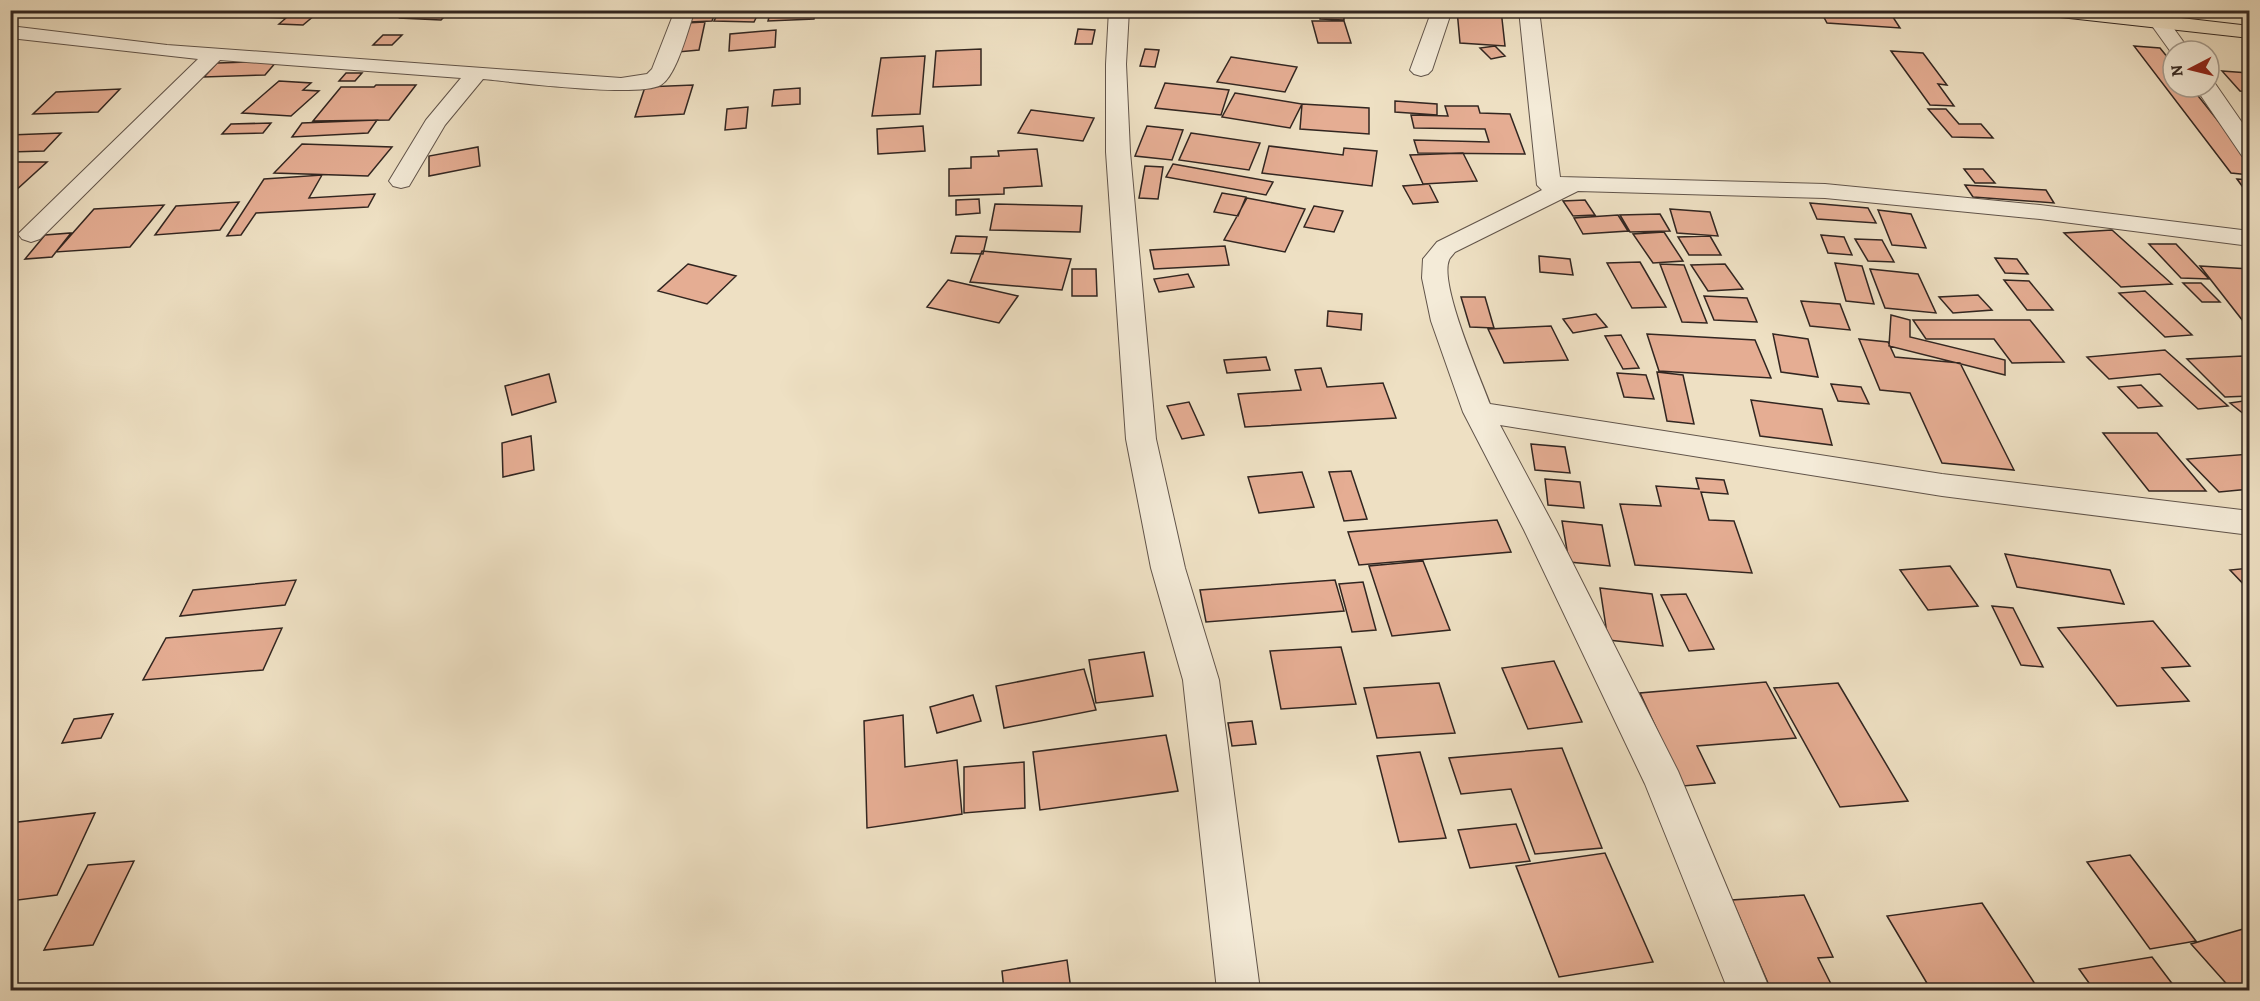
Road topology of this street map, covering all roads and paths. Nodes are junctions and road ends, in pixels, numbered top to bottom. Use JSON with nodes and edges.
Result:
{"nodes":[{"id":1,"x":685,"y":10,"type":"edge"},
{"id":2,"x":1119,"y":10,"type":"edge"},
{"id":3,"x":1442,"y":10,"type":"edge"},
{"id":4,"x":1529,"y":10,"type":"edge"},
{"id":5,"x":2051,"y":10,"type":"edge"},
{"id":6,"x":2187,"y":10,"type":"edge"},
{"id":7,"x":2250,"y":17,"type":"edge"},
{"id":8,"x":2160,"y":23,"type":"junction"},
{"id":9,"x":10,"y":32,"type":"edge"},
{"id":10,"x":2250,"y":32,"type":"edge"},
{"id":11,"x":2171,"y":39,"type":"edge"},
{"id":12,"x":215,"y":54,"type":"junction"},
{"id":13,"x":1421,"y":70,"type":"dead end"},
{"id":14,"x":476,"y":74,"type":"junction"},
{"id":15,"x":2214,"y":99,"type":"edge"},
{"id":16,"x":2250,"y":150,"type":"edge"},
{"id":17,"x":401,"y":180,"type":"dead end"},
{"id":18,"x":1574,"y":184,"type":"junction"},
{"id":19,"x":32,"y":234,"type":"dead end"},
{"id":20,"x":2250,"y":239,"type":"edge"},
{"id":21,"x":1478,"y":412,"type":"junction"},
{"id":22,"x":2250,"y":523,"type":"edge"},
{"id":23,"x":1239,"y":990,"type":"edge"},
{"id":24,"x":1749,"y":990,"type":"edge"}],
"edges":[{"from":1,"to":14,"type":"street"},
{"from":2,"to":23,"type":"street"},
{"from":3,"to":13,"type":"street"},
{"from":4,"to":18,"type":"street"},
{"from":5,"to":8,"type":"highway"},
{"from":6,"to":7,"type":"highway"},
{"from":8,"to":10,"type":"highway"},
{"from":8,"to":11,"type":"street"},
{"from":9,"to":12,"type":"street"},
{"from":12,"to":14,"type":"street"},
{"from":12,"to":19,"type":"street"},
{"from":14,"to":17,"type":"street"},
{"from":15,"to":16,"type":"street"},
{"from":18,"to":20,"type":"street"},
{"from":18,"to":21,"type":"street"},
{"from":21,"to":22,"type":"street"},
{"from":21,"to":24,"type":"street"}]}
